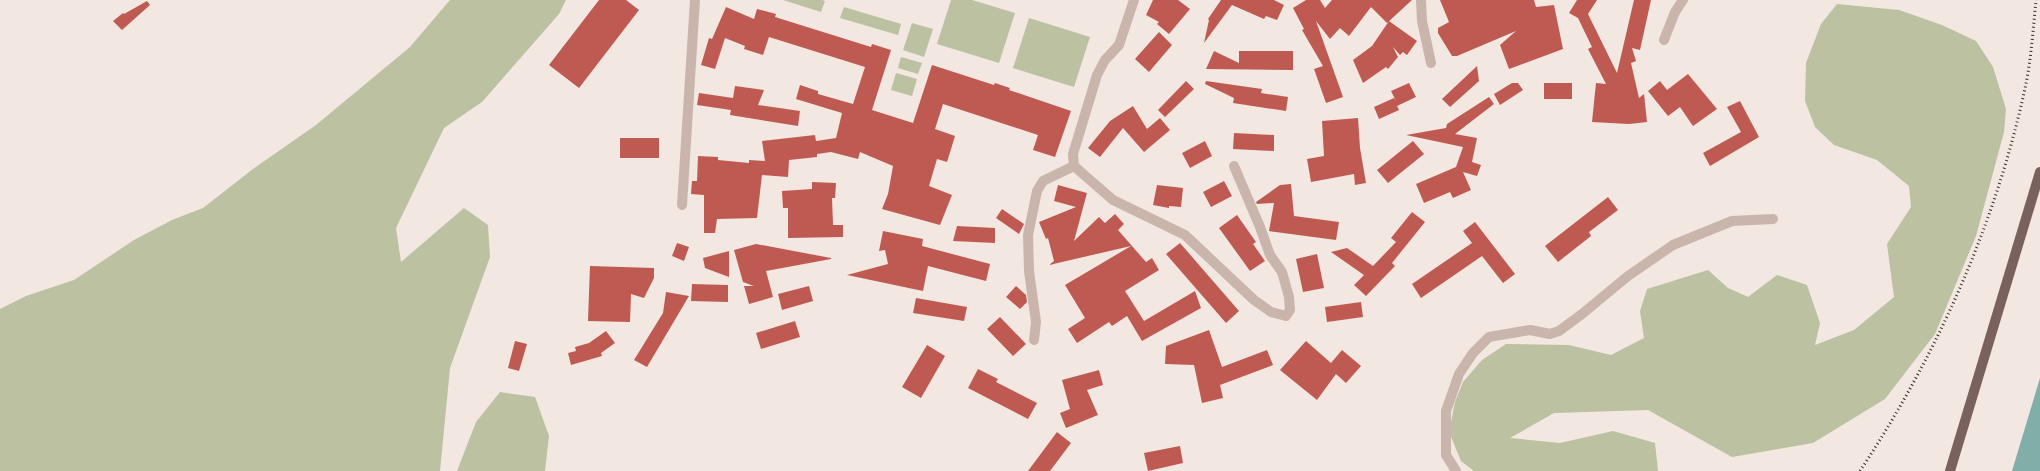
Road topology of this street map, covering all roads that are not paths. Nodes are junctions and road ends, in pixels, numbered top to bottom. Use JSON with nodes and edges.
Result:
{"nodes":[{"id":1,"x":695,"y":0,"type":"edge"},
{"id":2,"x":1134,"y":0,"type":"edge"},
{"id":3,"x":1421,"y":0,"type":"edge"},
{"id":4,"x":1683,"y":0,"type":"edge"},
{"id":5,"x":1664,"y":40,"type":"dead end"},
{"id":6,"x":1431,"y":63,"type":"dead end"},
{"id":7,"x":1074,"y":166,"type":"junction"},
{"id":8,"x":1234,"y":166,"type":"dead end"},
{"id":9,"x":2040,"y":172,"type":"edge"},
{"id":10,"x":682,"y":205,"type":"dead end"},
{"id":11,"x":1773,"y":219,"type":"dead end"},
{"id":12,"x":1034,"y":340,"type":"dead end"},
{"id":13,"x":1456,"y":471,"type":"edge"},
{"id":14,"x":1950,"y":471,"type":"edge"}],
"edges":[{"from":1,"to":10,"type":"street"},
{"from":2,"to":7,"type":"street"},
{"from":3,"to":6,"type":"street"},
{"from":4,"to":5,"type":"street"},
{"from":7,"to":8,"type":"street"},
{"from":7,"to":12,"type":"street"},
{"from":9,"to":14,"type":"main road"},
{"from":11,"to":13,"type":"street"}]}
